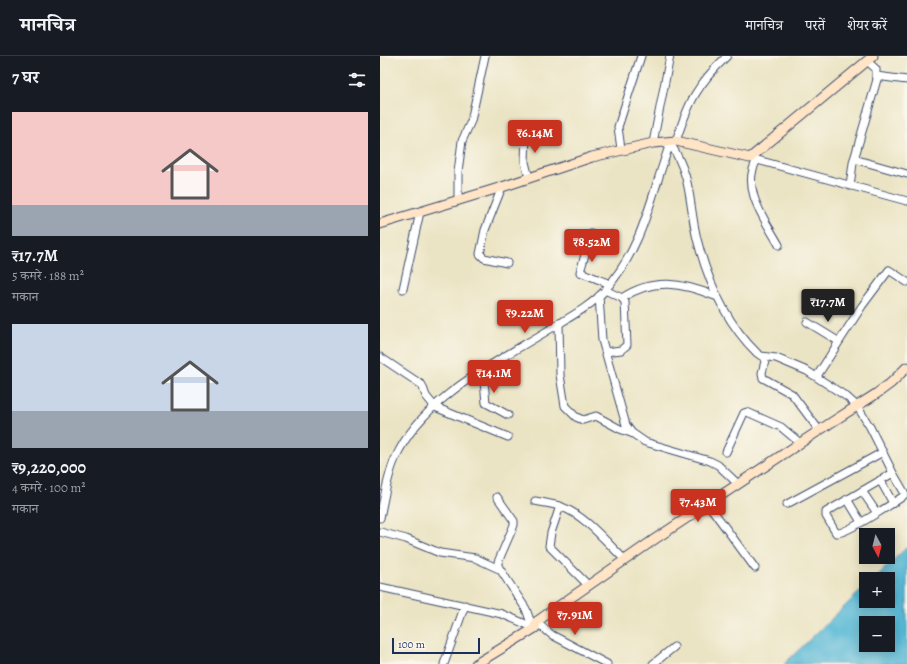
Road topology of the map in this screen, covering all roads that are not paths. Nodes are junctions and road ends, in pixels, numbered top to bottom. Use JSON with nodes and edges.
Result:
{"nodes":[{"id":1,"x":485,"y":56,"type":"edge"},
{"id":2,"x":642,"y":56,"type":"edge"},
{"id":3,"x":670,"y":56,"type":"edge"},
{"id":4,"x":728,"y":56,"type":"edge"},
{"id":5,"x":870,"y":58,"type":"edge"},
{"id":6,"x":878,"y":76,"type":"junction"},
{"id":7,"x":907,"y":80,"type":"edge"},
{"id":8,"x":526,"y":132,"type":"dead end"},
{"id":9,"x":673,"y":142,"type":"junction"},
{"id":10,"x":653,"y":143,"type":"junction"},
{"id":11,"x":621,"y":150,"type":"junction"},
{"id":12,"x":754,"y":159,"type":"junction"},
{"id":13,"x":854,"y":159,"type":"junction"},
{"id":14,"x":907,"y":174,"type":"edge"},
{"id":15,"x":529,"y":178,"type":"junction"},
{"id":16,"x":850,"y":186,"type":"junction"},
{"id":17,"x":502,"y":187,"type":"junction"},
{"id":18,"x":458,"y":201,"type":"junction"},
{"id":19,"x":907,"y":201,"type":"edge"},
{"id":20,"x":420,"y":212,"type":"junction"},
{"id":21,"x":380,"y":226,"type":"edge"},
{"id":22,"x":591,"y":234,"type":"dead end"},
{"id":23,"x":779,"y":245,"type":"dead end"},
{"id":24,"x":507,"y":263,"type":"dead end"},
{"id":25,"x":907,"y":282,"type":"edge"},
{"id":26,"x":610,"y":284,"type":"junction"},
{"id":27,"x":403,"y":289,"type":"dead end"},
{"id":28,"x":605,"y":290,"type":"junction"},
{"id":29,"x":599,"y":296,"type":"junction"},
{"id":30,"x":715,"y":296,"type":"junction"},
{"id":31,"x":622,"y":298,"type":"junction"},
{"id":32,"x":807,"y":322,"type":"dead end"},
{"id":33,"x":559,"y":323,"type":"junction"},
{"id":34,"x":838,"y":341,"type":"junction"},
{"id":35,"x":606,"y":352,"type":"junction"},
{"id":36,"x":380,"y":357,"type":"edge"},
{"id":37,"x":766,"y":357,"type":"junction"},
{"id":38,"x":907,"y":367,"type":"edge"},
{"id":39,"x":483,"y":370,"type":"junction"},
{"id":40,"x":817,"y":376,"type":"junction"},
{"id":41,"x":857,"y":406,"type":"junction"},
{"id":42,"x":434,"y":407,"type":"junction"},
{"id":43,"x":508,"y":415,"type":"dead end"},
{"id":44,"x":819,"y":430,"type":"junction"},
{"id":45,"x":632,"y":433,"type":"junction"},
{"id":46,"x":508,"y":437,"type":"dead end"},
{"id":47,"x":800,"y":443,"type":"junction"},
{"id":48,"x":726,"y":452,"type":"dead end"},
{"id":49,"x":883,"y":452,"type":"junction"},
{"id":50,"x":893,"y":473,"type":"junction"},
{"id":51,"x":880,"y":480,"type":"junction"},
{"id":52,"x":738,"y":484,"type":"junction"},
{"id":53,"x":862,"y":491,"type":"junction"},
{"id":54,"x":497,"y":497,"type":"dead end"},
{"id":55,"x":847,"y":499,"type":"junction"},
{"id":56,"x":535,"y":501,"type":"dead end"},
{"id":57,"x":893,"y":502,"type":"junction"},
{"id":58,"x":708,"y":504,"type":"junction"},
{"id":59,"x":787,"y":504,"type":"dead end"},
{"id":60,"x":560,"y":506,"type":"junction"},
{"id":61,"x":877,"y":513,"type":"junction"},
{"id":62,"x":380,"y":518,"type":"edge"},
{"id":63,"x":860,"y":522,"type":"junction"},
{"id":64,"x":380,"y":532,"type":"edge"},
{"id":65,"x":624,"y":560,"type":"junction"},
{"id":66,"x":755,"y":568,"type":"dead end"},
{"id":67,"x":499,"y":569,"type":"junction"},
{"id":68,"x":588,"y":585,"type":"junction"},
{"id":69,"x":380,"y":587,"type":"edge"},
{"id":70,"x":465,"y":605,"type":"junction"},
{"id":71,"x":534,"y":625,"type":"junction"},
{"id":72,"x":674,"y":647,"type":"dead end"},
{"id":73,"x":444,"y":664,"type":"edge"},
{"id":74,"x":476,"y":664,"type":"edge"},
{"id":75,"x":607,"y":664,"type":"edge"},
{"id":76,"x":653,"y":664,"type":"edge"}],
"edges":[{"from":1,"to":18,"type":"street"},
{"from":2,"to":11,"type":"street"},
{"from":3,"to":10,"type":"street"},
{"from":4,"to":9,"type":"street"},
{"from":5,"to":6,"type":"street"},
{"from":5,"to":12,"type":"street"},
{"from":6,"to":7,"type":"street"},
{"from":6,"to":13,"type":"street"},
{"from":8,"to":15,"type":"street"},
{"from":9,"to":10,"type":"street"},
{"from":9,"to":12,"type":"street"},
{"from":9,"to":26,"type":"street"},
{"from":9,"to":30,"type":"street"},
{"from":10,"to":11,"type":"street"},
{"from":11,"to":15,"type":"street"},
{"from":12,"to":16,"type":"street"},
{"from":12,"to":23,"type":"street"},
{"from":13,"to":14,"type":"street"},
{"from":13,"to":16,"type":"street"},
{"from":15,"to":17,"type":"street"},
{"from":16,"to":19,"type":"street"},
{"from":17,"to":18,"type":"street"},
{"from":17,"to":24,"type":"street"},
{"from":18,"to":20,"type":"street"},
{"from":20,"to":21,"type":"street"},
{"from":20,"to":27,"type":"street"},
{"from":22,"to":26,"type":"street"},
{"from":25,"to":34,"type":"street"},
{"from":26,"to":28,"type":"street"},
{"from":28,"to":29,"type":"street"},
{"from":28,"to":31,"type":"street"},
{"from":29,"to":33,"type":"street"},
{"from":29,"to":35,"type":"street"},
{"from":30,"to":31,"type":"street"},
{"from":30,"to":37,"type":"street"},
{"from":31,"to":35,"type":"street"},
{"from":32,"to":34,"type":"street"},
{"from":33,"to":39,"type":"street"},
{"from":33,"to":45,"type":"street"},
{"from":34,"to":40,"type":"street"},
{"from":35,"to":45,"type":"street"},
{"from":36,"to":42,"type":"street"},
{"from":37,"to":40,"type":"street"},
{"from":37,"to":44,"type":"street"},
{"from":38,"to":41,"type":"street"},
{"from":39,"to":42,"type":"street"},
{"from":39,"to":43,"type":"street"},
{"from":40,"to":41,"type":"street"},
{"from":41,"to":44,"type":"street"},
{"from":41,"to":49,"type":"street"},
{"from":42,"to":46,"type":"street"},
{"from":42,"to":62,"type":"street"},
{"from":44,"to":47,"type":"street"},
{"from":45,"to":52,"type":"street"},
{"from":47,"to":48,"type":"street"},
{"from":47,"to":52,"type":"street"},
{"from":49,"to":50,"type":"street"},
{"from":49,"to":59,"type":"street"},
{"from":50,"to":51,"type":"street"},
{"from":50,"to":57,"type":"street"},
{"from":51,"to":53,"type":"street"},
{"from":51,"to":57,"type":"street"},
{"from":52,"to":58,"type":"street"},
{"from":53,"to":55,"type":"street"},
{"from":53,"to":61,"type":"street"},
{"from":54,"to":67,"type":"street"},
{"from":55,"to":63,"type":"street"},
{"from":55,"to":63,"type":"street"},
{"from":56,"to":60,"type":"street"},
{"from":57,"to":61,"type":"street"},
{"from":58,"to":65,"type":"street"},
{"from":58,"to":66,"type":"street"},
{"from":60,"to":65,"type":"street"},
{"from":60,"to":68,"type":"street"},
{"from":61,"to":63,"type":"street"},
{"from":64,"to":67,"type":"street"},
{"from":65,"to":68,"type":"street"},
{"from":67,"to":71,"type":"street"},
{"from":68,"to":71,"type":"street"},
{"from":69,"to":70,"type":"street"},
{"from":70,"to":71,"type":"street"},
{"from":70,"to":73,"type":"street"},
{"from":71,"to":74,"type":"street"},
{"from":71,"to":75,"type":"street"},
{"from":72,"to":76,"type":"street"}]}
